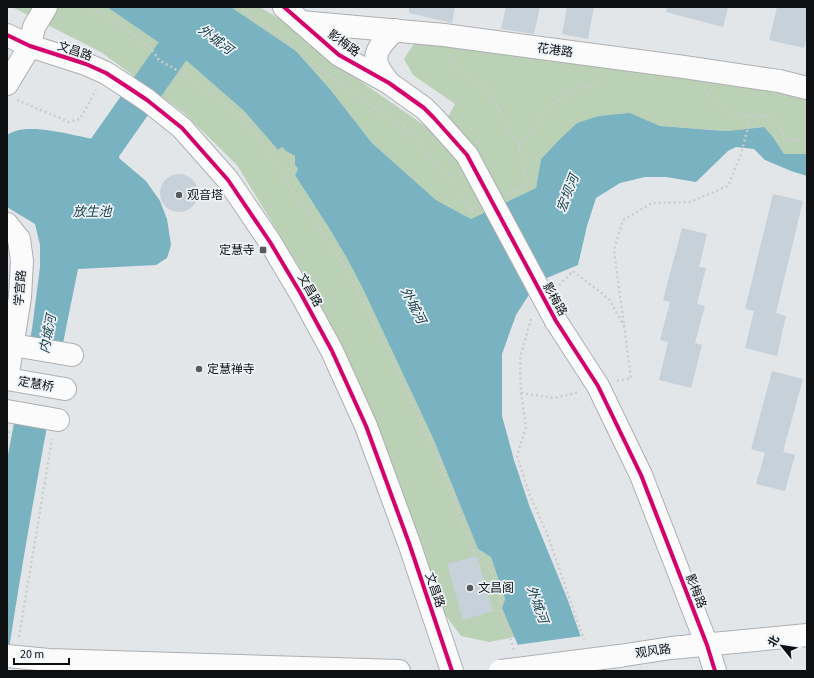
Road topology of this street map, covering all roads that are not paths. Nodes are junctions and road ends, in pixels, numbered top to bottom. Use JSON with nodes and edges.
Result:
{"nodes":[{"id":1,"x":284,"y":7,"type":"edge"},
{"id":2,"x":52,"y":12,"type":"edge"},
{"id":3,"x":301,"y":22,"type":"junction"},
{"id":4,"x":395,"y":30,"type":"junction"},
{"id":5,"x":7,"y":35,"type":"edge"},
{"id":6,"x":30,"y":46,"type":"junction"},
{"id":7,"x":389,"y":83,"type":"junction"},
{"id":8,"x":807,"y":88,"type":"edge"},
{"id":9,"x":11,"y":92,"type":"edge"},
{"id":10,"x":7,"y":224,"type":"edge"},
{"id":11,"x":19,"y":345,"type":"junction"},
{"id":12,"x":68,"y":354,"type":"dead end"},
{"id":13,"x":11,"y":379,"type":"edge"},
{"id":14,"x":62,"y":388,"type":"dead end"},
{"id":15,"x":10,"y":411,"type":"edge"},
{"id":16,"x":55,"y":419,"type":"road end"},
{"id":17,"x":807,"y":635,"type":"edge"},
{"id":18,"x":707,"y":645,"type":"junction"},
{"id":19,"x":13,"y":656,"type":"edge"},
{"id":20,"x":74,"y":666,"type":"edge"},
{"id":21,"x":715,"y":670,"type":"edge"},
{"id":22,"x":399,"y":671,"type":"edge"},
{"id":23,"x":452,"y":671,"type":"edge"},
{"id":24,"x":500,"y":671,"type":"edge"}],
"edges":[{"from":1,"to":3,"type":"street","name":"影梅路"},
{"from":2,"to":6,"type":"street"},
{"from":3,"to":4,"type":"street","name":"花港路"},
{"from":3,"to":7,"type":"street","name":"影梅路"},
{"from":4,"to":7,"type":"street"},
{"from":4,"to":8,"type":"street","name":"花港路"},
{"from":5,"to":6,"type":"street","name":"文昌路"},
{"from":6,"to":9,"type":"street"},
{"from":6,"to":23,"type":"street","name":"文昌路"},
{"from":7,"to":18,"type":"street","name":"影梅路","bridge":true},
{"from":10,"to":11,"type":"street","name":"学宫路"},
{"from":11,"to":12,"type":"street"},
{"from":11,"to":13,"type":"street","name":"学宫路"},
{"from":13,"to":14,"type":"street","name":"定慧桥"},
{"from":15,"to":16,"type":"street"},
{"from":17,"to":18,"type":"street","name":"观风路"},
{"from":18,"to":21,"type":"street","name":"影梅路"},
{"from":18,"to":24,"type":"street","name":"观风路","bridge":true},
{"from":19,"to":20,"type":"street"},
{"from":20,"to":22,"type":"street"}]}
